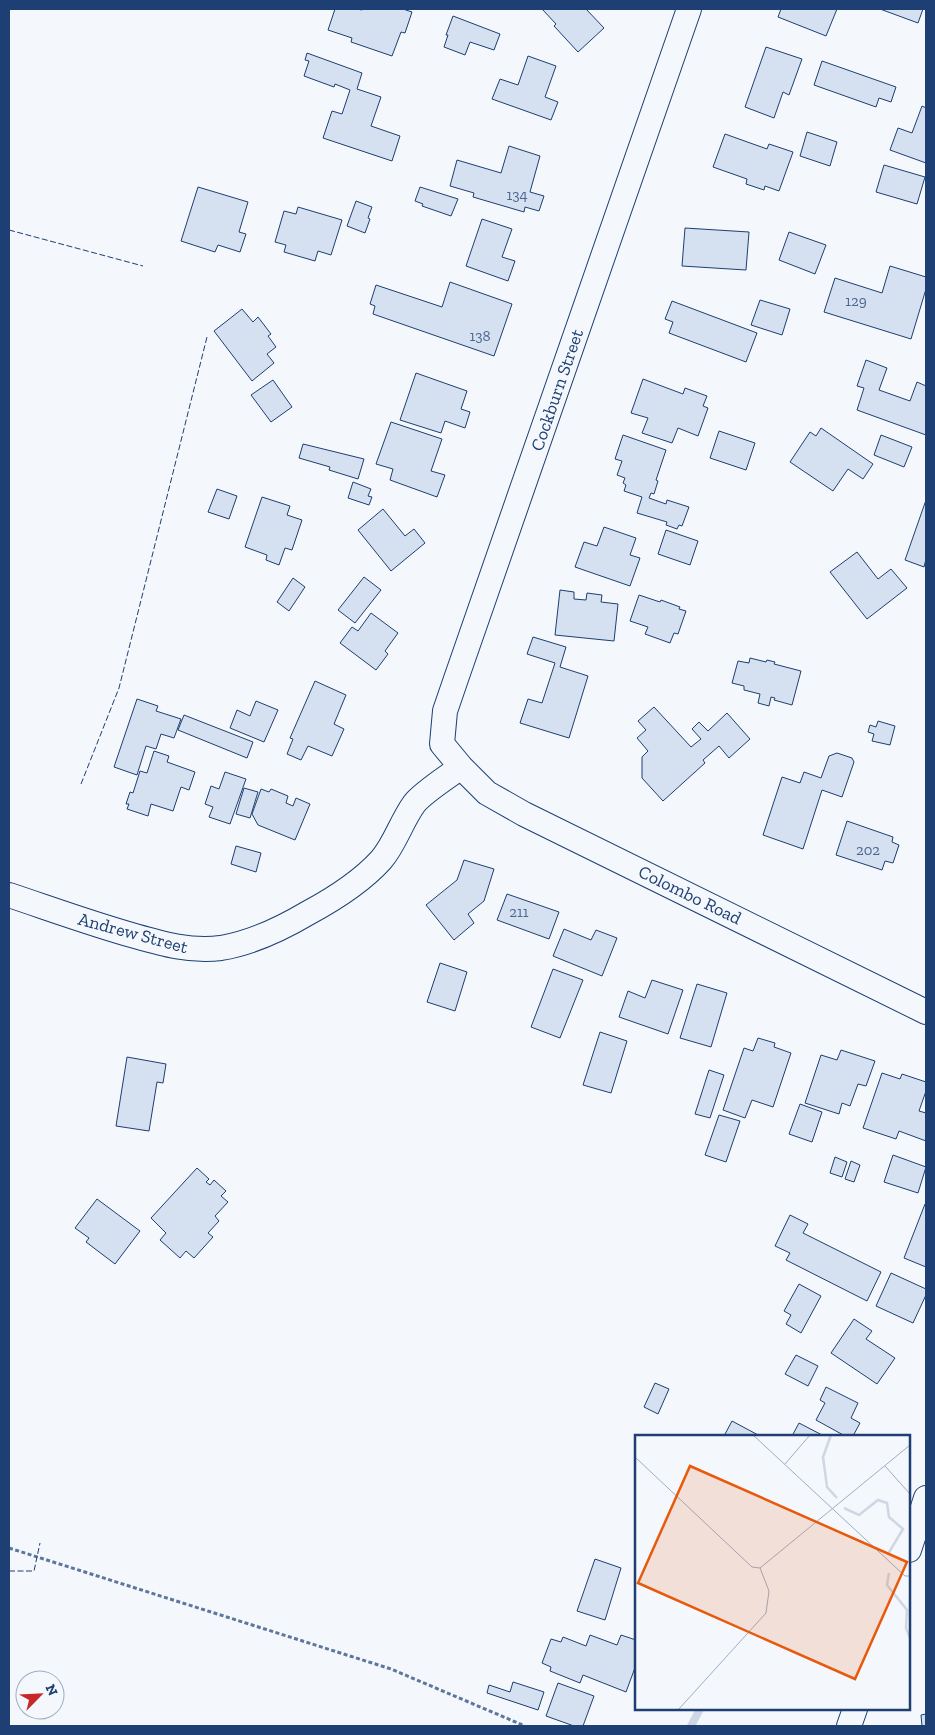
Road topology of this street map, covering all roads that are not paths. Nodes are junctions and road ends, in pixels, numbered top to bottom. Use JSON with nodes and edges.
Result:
{"nodes":[{"id":1,"x":689,"y":9,"type":"edge"},
{"id":2,"x":461,"y":767,"type":"junction"},
{"id":3,"x":9,"y":895,"type":"edge"},
{"id":4,"x":926,"y":1012,"type":"edge"},
{"id":5,"x":926,"y":1498,"type":"edge"},
{"id":6,"x":910,"y":1547,"type":"edge"},
{"id":7,"x":854,"y":1710,"type":"edge"},
{"id":8,"x":849,"y":1726,"type":"edge"}],
"edges":[{"from":1,"to":2,"type":"street","name":"Cockburn Street"},
{"from":2,"to":3,"type":"street","name":"Andrew Street"},
{"from":2,"to":4,"type":"street","name":"Colombo Road"},
{"from":5,"to":6,"type":"street"},
{"from":7,"to":8,"type":"street"}]}
